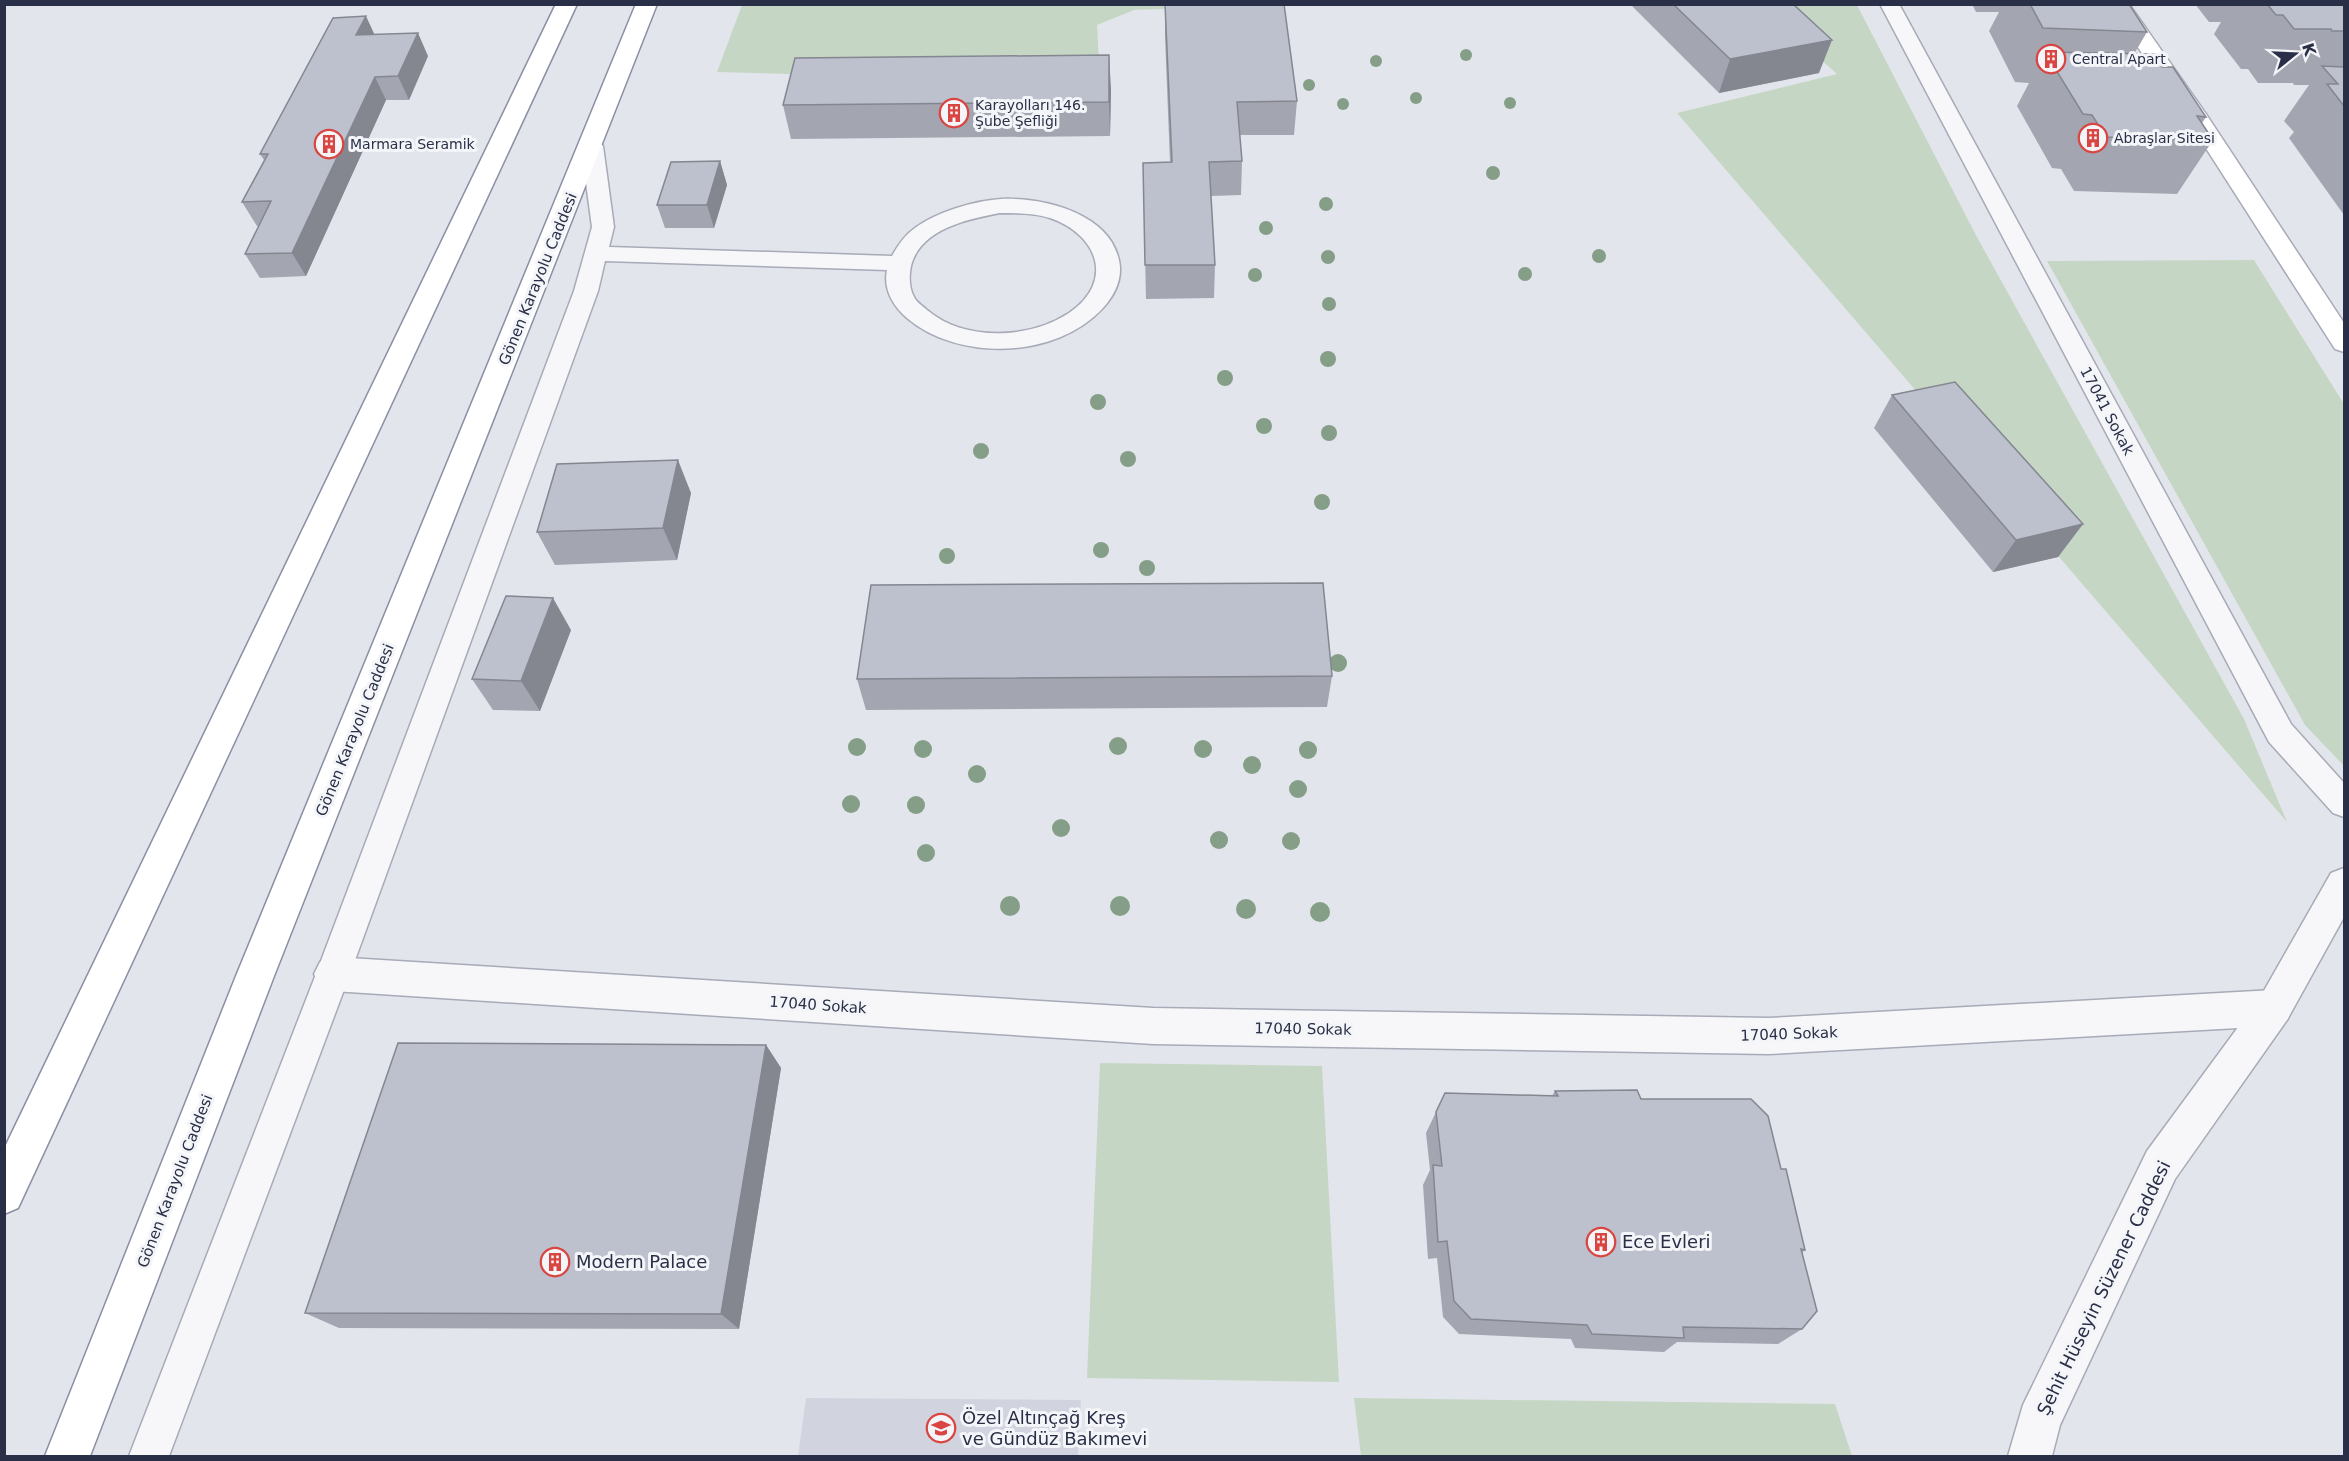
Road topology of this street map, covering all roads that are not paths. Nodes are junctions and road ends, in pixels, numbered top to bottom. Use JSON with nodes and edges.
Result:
{"nodes":[{"id":1,"x":647,"y":4,"type":"edge"},
{"id":2,"x":1889,"y":4,"type":"edge"},
{"id":3,"x":2118,"y":4,"type":"edge"},
{"id":4,"x":563,"y":8,"type":"edge"},
{"id":5,"x":592,"y":146,"type":"junction"},
{"id":6,"x":595,"y":254,"type":"junction"},
{"id":7,"x":899,"y":263,"type":"junction"},
{"id":8,"x":2344,"y":343,"type":"edge"},
{"id":9,"x":2344,"y":804,"type":"edge"},
{"id":10,"x":2344,"y":884,"type":"edge"},
{"id":11,"x":333,"y":974,"type":"junction"},
{"id":12,"x":2274,"y":1008,"type":"junction"},
{"id":13,"x":4,"y":1194,"type":"edge"},
{"id":14,"x":67,"y":1456,"type":"edge"},
{"id":15,"x":149,"y":1456,"type":"edge"},
{"id":16,"x":2030,"y":1456,"type":"edge"}],
"edges":[{"from":1,"to":5,"type":"main road","name":"Gönen Karayolu Caddesi"},
{"from":2,"to":9,"type":"lane","name":"17041 Sokak"},
{"from":3,"to":8,"type":"main road"},
{"from":4,"to":13,"type":"main road"},
{"from":5,"to":6,"type":"lane"},
{"from":5,"to":14,"type":"main road","name":"Gönen Karayolu Caddesi"},
{"from":6,"to":7,"type":"lane"},
{"from":6,"to":11,"type":"lane"},
{"from":7,"to":7,"type":"lane"},
{"from":10,"to":12,"type":"street","name":"Şehit Hüseyin Süzener Caddesi"},
{"from":11,"to":12,"type":"street","name":"17040 Sokak"},
{"from":11,"to":15,"type":"lane"},
{"from":12,"to":16,"type":"street","name":"Şehit Hüseyin Süzener Caddesi"}]}
